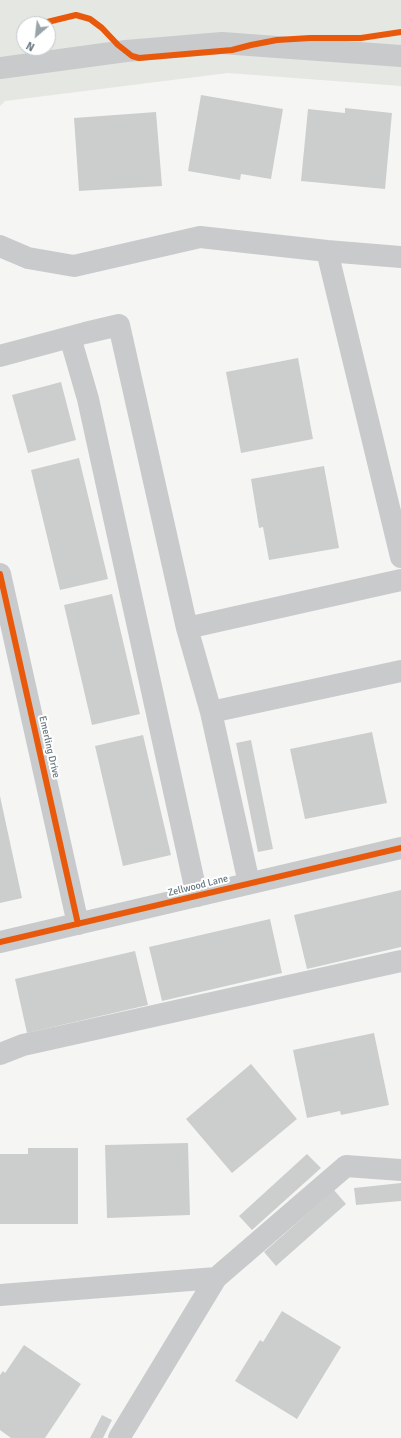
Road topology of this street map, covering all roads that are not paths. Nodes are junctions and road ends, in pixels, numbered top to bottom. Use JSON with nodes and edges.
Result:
{"nodes":[{"id":1,"x":401,"y":56,"type":"edge"},
{"id":2,"x":0,"y":68,"type":"edge"},
{"id":3,"x":0,"y":246,"type":"edge"},
{"id":4,"x":327,"y":251,"type":"junction"},
{"id":5,"x":401,"y":257,"type":"edge"},
{"id":6,"x":70,"y":337,"type":"junction"},
{"id":7,"x":0,"y":356,"type":"edge"},
{"id":8,"x":401,"y":557,"type":"edge"},
{"id":9,"x":0,"y":574,"type":"edge"},
{"id":10,"x":401,"y":580,"type":"edge"},
{"id":11,"x":187,"y":628,"type":"junction"},
{"id":12,"x":401,"y":671,"type":"edge"},
{"id":13,"x":211,"y":712,"type":"junction"},
{"id":14,"x":401,"y":848,"type":"edge"},
{"id":15,"x":249,"y":884,"type":"junction"},
{"id":16,"x":197,"y":896,"type":"junction"},
{"id":17,"x":78,"y":924,"type":"junction"},
{"id":18,"x":0,"y":942,"type":"edge"},
{"id":19,"x":401,"y":961,"type":"edge"},
{"id":20,"x":0,"y":1054,"type":"edge"},
{"id":21,"x":401,"y":1170,"type":"edge"},
{"id":22,"x":216,"y":1278,"type":"junction"},
{"id":23,"x":0,"y":1295,"type":"edge"},
{"id":24,"x":119,"y":1438,"type":"edge"}],
"edges":[{"from":1,"to":2,"type":"street"},
{"from":3,"to":4,"type":"street"},
{"from":4,"to":5,"type":"street"},
{"from":4,"to":8,"type":"street"},
{"from":6,"to":7,"type":"street"},
{"from":6,"to":11,"type":"street"},
{"from":6,"to":16,"type":"street"},
{"from":9,"to":17,"type":"street","name":"Emerling Drive"},
{"from":10,"to":11,"type":"street"},
{"from":11,"to":13,"type":"street"},
{"from":12,"to":13,"type":"street"},
{"from":13,"to":15,"type":"street"},
{"from":14,"to":15,"type":"street","name":"Zellwood Lane"},
{"from":15,"to":16,"type":"street","name":"Zellwood Lane"},
{"from":16,"to":17,"type":"street","name":"Zellwood Lane"},
{"from":17,"to":18,"type":"street","name":"Zellwood Lane"},
{"from":19,"to":20,"type":"street"},
{"from":21,"to":22,"type":"street"},
{"from":22,"to":23,"type":"street"},
{"from":22,"to":24,"type":"street"}]}
